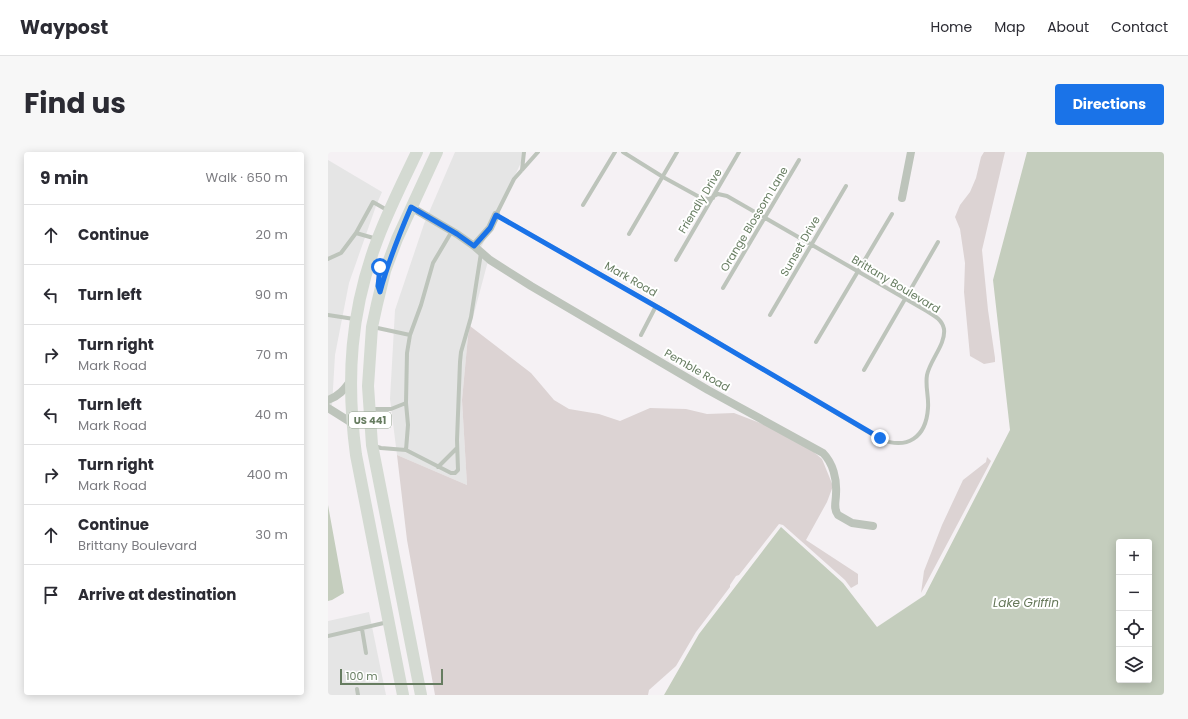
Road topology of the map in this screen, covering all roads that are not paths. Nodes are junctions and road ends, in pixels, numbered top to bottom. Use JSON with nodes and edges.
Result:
{"nodes":[{"id":1,"x":417,"y":152,"type":"edge"},
{"id":2,"x":424,"y":152,"type":"edge"},
{"id":3,"x":437,"y":152,"type":"edge"},
{"id":4,"x":524,"y":152,"type":"edge"},
{"id":5,"x":538,"y":152,"type":"edge"},
{"id":6,"x":615,"y":152,"type":"edge"},
{"id":7,"x":622,"y":152,"type":"edge"},
{"id":8,"x":677,"y":152,"type":"edge"},
{"id":9,"x":739,"y":152,"type":"edge"},
{"id":10,"x":911,"y":152,"type":"edge"},
{"id":11,"x":800,"y":160,"type":"dead end"},
{"id":12,"x":522,"y":170,"type":"junction"},
{"id":13,"x":663,"y":177,"type":"junction"},
{"id":14,"x":846,"y":186,"type":"dead end"},
{"id":15,"x":713,"y":197,"type":"junction"},
{"id":16,"x":902,"y":198,"type":"dead end"},
{"id":17,"x":583,"y":205,"type":"dead end"},
{"id":18,"x":411,"y":207,"type":"junction"},
{"id":19,"x":389,"y":211,"type":"junction"},
{"id":20,"x":892,"y":214,"type":"dead end"},
{"id":21,"x":496,"y":215,"type":"junction"},
{"id":22,"x":765,"y":217,"type":"junction"},
{"id":23,"x":452,"y":231,"type":"junction"},
{"id":24,"x":356,"y":233,"type":"junction"},
{"id":25,"x":629,"y":234,"type":"dead end"},
{"id":26,"x":378,"y":239,"type":"junction"},
{"id":27,"x":938,"y":242,"type":"dead end"},
{"id":28,"x":811,"y":244,"type":"junction"},
{"id":29,"x":474,"y":246,"type":"junction"},
{"id":30,"x":481,"y":253,"type":"junction"},
{"id":31,"x":328,"y":259,"type":"edge"},
{"id":32,"x":676,"y":260,"type":"dead end"},
{"id":33,"x":857,"y":271,"type":"junction"},
{"id":34,"x":723,"y":288,"type":"dead end"},
{"id":35,"x":380,"y":292,"type":"junction"},
{"id":36,"x":905,"y":299,"type":"junction"},
{"id":37,"x":656,"y":306,"type":"junction"},
{"id":38,"x":328,"y":315,"type":"edge"},
{"id":39,"x":770,"y":315,"type":"dead end"},
{"id":40,"x":356,"y":319,"type":"junction"},
{"id":41,"x":372,"y":327,"type":"junction"},
{"id":42,"x":410,"y":335,"type":"junction"},
{"id":43,"x":640,"y":335,"type":"dead end"},
{"id":44,"x":816,"y":342,"type":"dead end"},
{"id":45,"x":864,"y":370,"type":"dead end"},
{"id":46,"x":350,"y":385,"type":"junction"},
{"id":47,"x":328,"y":400,"type":"edge"},
{"id":48,"x":406,"y":403,"type":"junction"},
{"id":49,"x":328,"y":408,"type":"edge"},
{"id":50,"x":369,"y":409,"type":"junction"},
{"id":51,"x":852,"y":422,"type":"joint"},
{"id":52,"x":352,"y":423,"type":"junction"},
{"id":53,"x":372,"y":445,"type":"junction"},
{"id":54,"x":458,"y":448,"type":"junction"},
{"id":55,"x":406,"y":450,"type":"junction"},
{"id":56,"x":438,"y":467,"type":"junction"},
{"id":57,"x":873,"y":526,"type":"dead end"},
{"id":58,"x":388,"y":622,"type":"junction"},
{"id":59,"x":362,"y":629,"type":"junction"},
{"id":60,"x":328,"y":636,"type":"edge"},
{"id":61,"x":366,"y":653,"type":"dead end"},
{"id":62,"x":357,"y":689,"type":"dead end"},
{"id":63,"x":358,"y":695,"type":"edge"},
{"id":64,"x":403,"y":695,"type":"edge"},
{"id":65,"x":421,"y":695,"type":"edge"}],
"edges":[{"from":1,"to":19,"type":"main road","number":"US 441"},
{"from":2,"to":18,"type":"main road"},
{"from":3,"to":18,"type":"main road","number":"US 441"},
{"from":4,"to":12,"type":"lane"},
{"from":5,"to":12,"type":"lane"},
{"from":6,"to":17,"type":"lane"},
{"from":7,"to":13,"type":"lane","name":"Brittany Boulevard"},
{"from":8,"to":13,"type":"lane"},
{"from":9,"to":15,"type":"lane","name":"Friendly Drive"},
{"from":10,"to":16,"type":"street"},
{"from":11,"to":22,"type":"lane","name":"Orange Blossom Lane"},
{"from":12,"to":21,"type":"lane"},
{"from":13,"to":15,"type":"lane","name":"Brittany Boulevard"},
{"from":13,"to":25,"type":"lane"},
{"from":14,"to":28,"type":"lane","name":"Sunset Drive"},
{"from":15,"to":22,"type":"lane","name":"Brittany Boulevard"},
{"from":15,"to":32,"type":"lane","name":"Friendly Drive"},
{"from":18,"to":23,"type":"street"},
{"from":18,"to":35,"type":"main road","number":"US 441"},
{"from":19,"to":24,"type":"lane"},
{"from":19,"to":26,"type":"main road","number":"US 441"},
{"from":19,"to":35,"type":"main road"},
{"from":20,"to":33,"type":"lane"},
{"from":21,"to":29,"type":"street"},
{"from":21,"to":37,"type":"lane","name":"Mark Road"},
{"from":22,"to":28,"type":"lane","name":"Brittany Boulevard"},
{"from":22,"to":34,"type":"lane","name":"Orange Blossom Lane"},
{"from":23,"to":29,"type":"street"},
{"from":23,"to":42,"type":"lane"},
{"from":24,"to":26,"type":"lane"},
{"from":24,"to":31,"type":"lane"},
{"from":26,"to":40,"type":"main road","number":"US 441"},
{"from":27,"to":36,"type":"lane"},
{"from":28,"to":33,"type":"lane","name":"Brittany Boulevard"},
{"from":28,"to":39,"type":"lane","name":"Sunset Drive"},
{"from":29,"to":30,"type":"street","name":"Pemble Road"},
{"from":30,"to":54,"type":"lane"},
{"from":30,"to":57,"type":"street","name":"Pemble Road"},
{"from":33,"to":36,"type":"lane","name":"Brittany Boulevard"},
{"from":33,"to":44,"type":"lane"},
{"from":35,"to":41,"type":"main road","number":"US 441"},
{"from":36,"to":45,"type":"lane"},
{"from":36,"to":51,"type":"lane","name":"Brittany Boulevard"},
{"from":37,"to":43,"type":"lane"},
{"from":37,"to":51,"type":"lane","name":"Mark Road"},
{"from":38,"to":40,"type":"lane"},
{"from":40,"to":46,"type":"main road","number":"US 441"},
{"from":41,"to":42,"type":"lane"},
{"from":41,"to":50,"type":"main road","number":"US 441"},
{"from":42,"to":48,"type":"lane"},
{"from":46,"to":47,"type":"street"},
{"from":46,"to":50,"type":"main road"},
{"from":46,"to":52,"type":"main road","number":"US 441"},
{"from":48,"to":50,"type":"lane"},
{"from":48,"to":55,"type":"lane"},
{"from":49,"to":52,"type":"street"},
{"from":50,"to":53,"type":"main road","number":"US 441"},
{"from":52,"to":53,"type":"main road"},
{"from":52,"to":58,"type":"main road","number":"US 441"},
{"from":53,"to":55,"type":"lane"},
{"from":53,"to":65,"type":"main road","number":"US 441"},
{"from":54,"to":56,"type":"lane"},
{"from":54,"to":56,"type":"lane"},
{"from":55,"to":56,"type":"lane"},
{"from":58,"to":59,"type":"lane"},
{"from":58,"to":64,"type":"main road","number":"US 441"},
{"from":59,"to":60,"type":"lane"},
{"from":59,"to":61,"type":"lane"},
{"from":62,"to":63,"type":"lane"}]}
